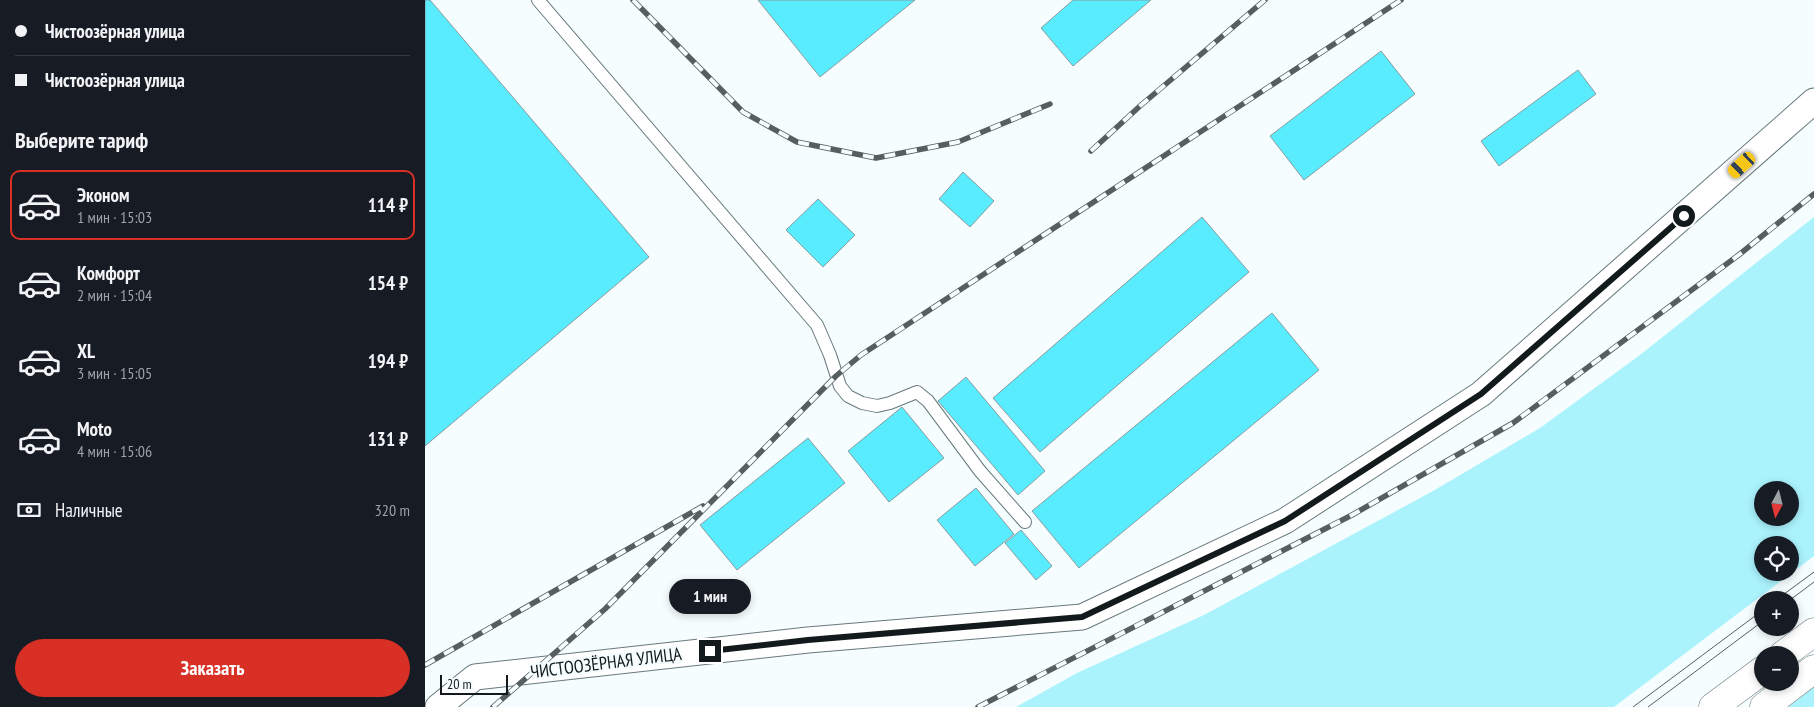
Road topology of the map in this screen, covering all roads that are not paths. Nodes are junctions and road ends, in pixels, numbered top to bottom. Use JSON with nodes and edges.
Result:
{"nodes":[{"id":1,"x":538,"y":0,"type":"edge"},
{"id":2,"x":1814,"y":101,"type":"edge"},
{"id":3,"x":1025,"y":522,"type":"dead end"},
{"id":4,"x":1814,"y":632,"type":"edge"},
{"id":5,"x":1795,"y":646,"type":"edge"},
{"id":6,"x":1814,"y":669,"type":"edge"},
{"id":7,"x":1754,"y":677,"type":"edge"},
{"id":8,"x":438,"y":707,"type":"edge"},
{"id":9,"x":1713,"y":707,"type":"edge"},
{"id":10,"x":1764,"y":707,"type":"edge"}],
"edges":[{"from":1,"to":3,"type":"lane"},
{"from":2,"to":8,"type":"street","name":"ЧИСТООЗЁРНАЯ УЛИЦА"},
{"from":4,"to":5,"type":"main road"},
{"from":6,"to":10,"type":"main road"},
{"from":7,"to":9,"type":"main road"}]}
